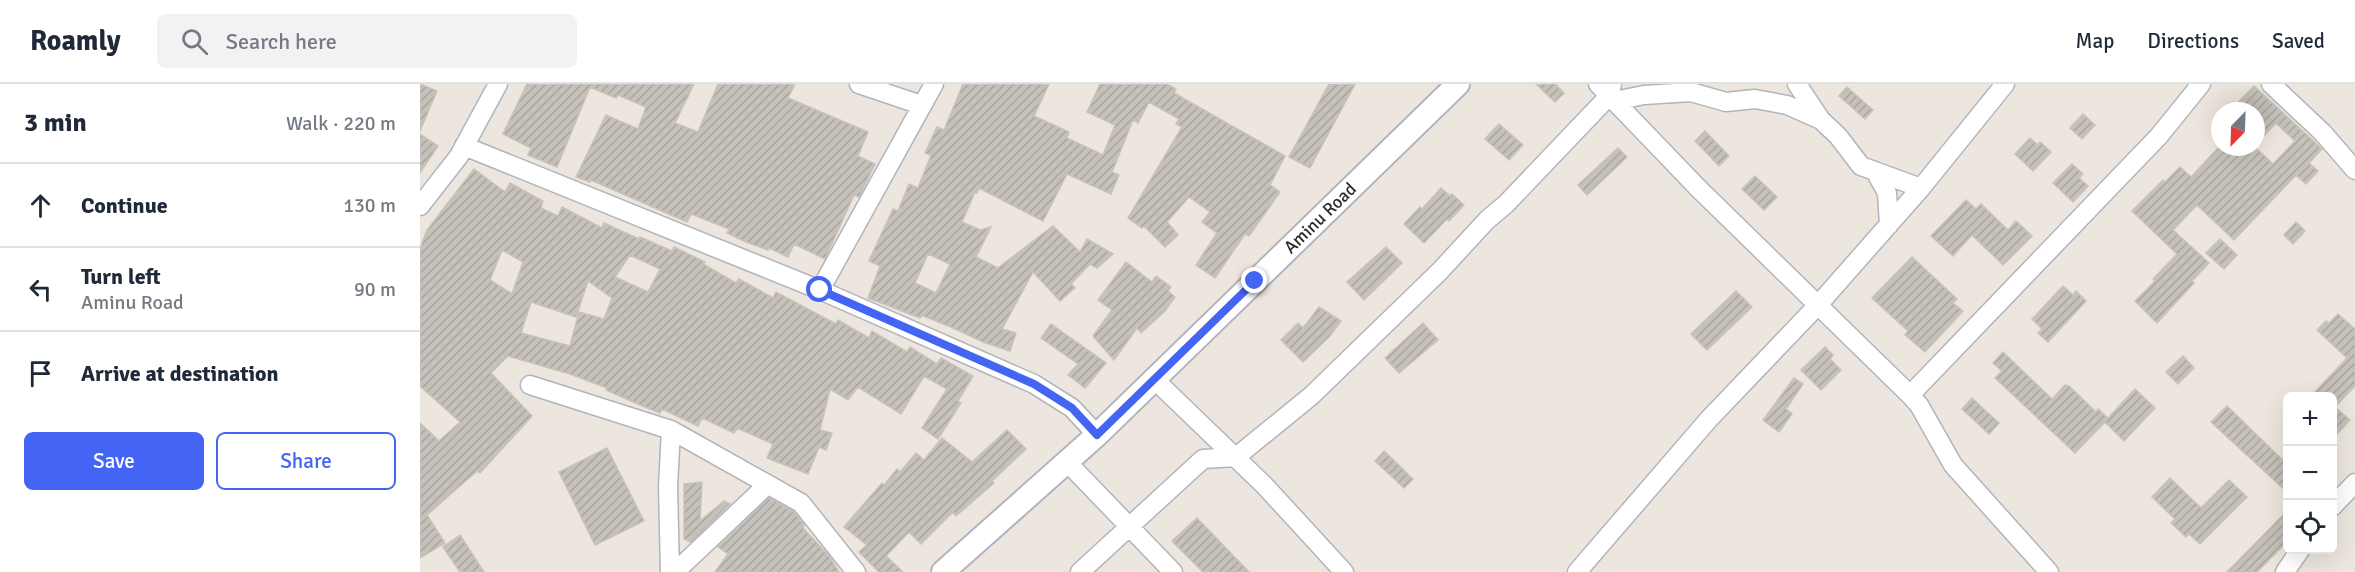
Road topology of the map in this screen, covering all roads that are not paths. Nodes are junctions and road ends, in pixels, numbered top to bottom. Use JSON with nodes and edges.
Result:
{"nodes":[{"id":1,"x":859,"y":84,"type":"edge"},
{"id":2,"x":934,"y":84,"type":"edge"},
{"id":3,"x":1458,"y":84,"type":"edge"},
{"id":4,"x":1797,"y":84,"type":"edge"},
{"id":5,"x":2005,"y":84,"type":"edge"},
{"id":6,"x":2201,"y":84,"type":"edge"},
{"id":7,"x":2271,"y":84,"type":"edge"},
{"id":8,"x":495,"y":85,"type":"edge"},
{"id":9,"x":1608,"y":91,"type":"edge"},
{"id":10,"x":921,"y":105,"type":"junction"},
{"id":11,"x":1821,"y":120,"type":"junction"},
{"id":12,"x":464,"y":146,"type":"junction"},
{"id":13,"x":2355,"y":170,"type":"edge"},
{"id":14,"x":1876,"y":173,"type":"junction"},
{"id":15,"x":1921,"y":188,"type":"junction"},
{"id":16,"x":420,"y":206,"type":"edge"},
{"id":17,"x":1889,"y":225,"type":"junction"},
{"id":18,"x":820,"y":290,"type":"junction"},
{"id":19,"x":1818,"y":305,"type":"junction"},
{"id":20,"x":1154,"y":379,"type":"junction"},
{"id":21,"x":530,"y":385,"type":"dead end"},
{"id":22,"x":1910,"y":394,"type":"junction"},
{"id":23,"x":671,"y":430,"type":"junction"},
{"id":24,"x":1097,"y":435,"type":"junction"},
{"id":25,"x":1236,"y":458,"type":"junction"},
{"id":26,"x":1067,"y":462,"type":"junction"},
{"id":27,"x":2355,"y":483,"type":"edge"},
{"id":28,"x":767,"y":485,"type":"junction"},
{"id":29,"x":2337,"y":502,"type":"edge"},
{"id":30,"x":1131,"y":527,"type":"junction"},
{"id":31,"x":2297,"y":554,"type":"edge"},
{"id":32,"x":670,"y":572,"type":"edge"},
{"id":33,"x":675,"y":572,"type":"edge"},
{"id":34,"x":856,"y":572,"type":"edge"},
{"id":35,"x":943,"y":572,"type":"edge"},
{"id":36,"x":1080,"y":572,"type":"edge"},
{"id":37,"x":1173,"y":572,"type":"edge"},
{"id":38,"x":1344,"y":572,"type":"edge"},
{"id":39,"x":1577,"y":572,"type":"edge"},
{"id":40,"x":2049,"y":572,"type":"edge"},
{"id":41,"x":2285,"y":572,"type":"edge"}],
"edges":[{"from":1,"to":10,"type":"street"},
{"from":2,"to":10,"type":"street"},
{"from":3,"to":20,"type":"street","name":"Aminu Road"},
{"from":4,"to":11,"type":"street"},
{"from":5,"to":15,"type":"street"},
{"from":6,"to":22,"type":"street"},
{"from":7,"to":13,"type":"street"},
{"from":8,"to":12,"type":"street"},
{"from":9,"to":11,"type":"street"},
{"from":9,"to":19,"type":"street"},
{"from":9,"to":25,"type":"street"},
{"from":10,"to":18,"type":"street"},
{"from":11,"to":14,"type":"street"},
{"from":12,"to":16,"type":"street"},
{"from":12,"to":18,"type":"street"},
{"from":14,"to":15,"type":"street"},
{"from":14,"to":17,"type":"street"},
{"from":15,"to":17,"type":"street"},
{"from":17,"to":19,"type":"street"},
{"from":18,"to":24,"type":"street"},
{"from":19,"to":22,"type":"street"},
{"from":19,"to":39,"type":"street"},
{"from":20,"to":24,"type":"street","name":"Aminu Road"},
{"from":20,"to":25,"type":"street"},
{"from":21,"to":23,"type":"street"},
{"from":22,"to":40,"type":"street"},
{"from":23,"to":28,"type":"street"},
{"from":23,"to":32,"type":"street"},
{"from":24,"to":26,"type":"street","name":"Aminu Road"},
{"from":25,"to":30,"type":"street"},
{"from":25,"to":38,"type":"street"},
{"from":26,"to":30,"type":"street"},
{"from":26,"to":35,"type":"street","name":"Aminu Road"},
{"from":27,"to":29,"type":"street"},
{"from":28,"to":33,"type":"street"},
{"from":28,"to":34,"type":"street"},
{"from":30,"to":36,"type":"street"},
{"from":30,"to":37,"type":"street"},
{"from":31,"to":41,"type":"street"}]}
